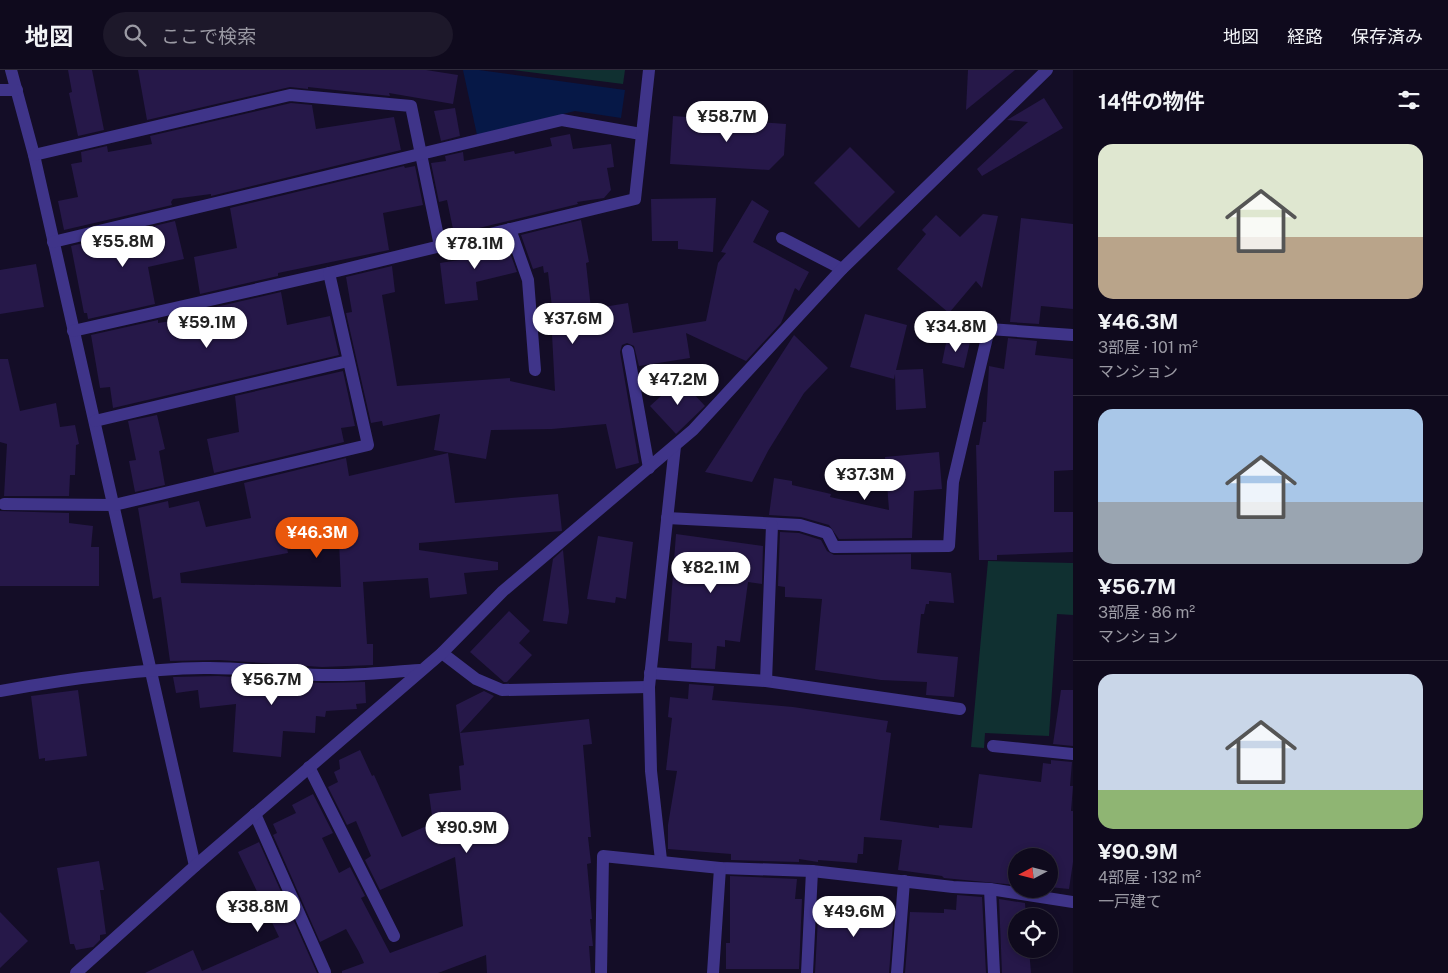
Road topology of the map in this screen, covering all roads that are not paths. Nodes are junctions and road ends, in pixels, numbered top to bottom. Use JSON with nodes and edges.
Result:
{"nodes":[{"id":1,"x":12,"y":70,"type":"edge"},
{"id":2,"x":649,"y":70,"type":"edge"},
{"id":3,"x":1047,"y":70,"type":"edge"},
{"id":4,"x":0,"y":90,"type":"edge"},
{"id":5,"x":17,"y":90,"type":"junction"},
{"id":6,"x":641,"y":134,"type":"junction"},
{"id":7,"x":421,"y":154,"type":"junction"},
{"id":8,"x":34,"y":155,"type":"junction"},
{"id":9,"x":510,"y":230,"type":"junction"},
{"id":10,"x":782,"y":238,"type":"dead end"},
{"id":11,"x":53,"y":242,"type":"junction"},
{"id":12,"x":440,"y":246,"type":"junction"},
{"id":13,"x":842,"y":269,"type":"junction"},
{"id":14,"x":329,"y":273,"type":"junction"},
{"id":15,"x":74,"y":331,"type":"junction"},
{"id":16,"x":1073,"y":335,"type":"edge"},
{"id":17,"x":628,"y":351,"type":"dead end"},
{"id":18,"x":348,"y":361,"type":"junction"},
{"id":19,"x":535,"y":370,"type":"dead end"},
{"id":20,"x":95,"y":421,"type":"junction"},
{"id":21,"x":675,"y":446,"type":"junction"},
{"id":22,"x":649,"y":468,"type":"junction"},
{"id":23,"x":4,"y":504,"type":"dead end"},
{"id":24,"x":114,"y":505,"type":"junction"},
{"id":25,"x":667,"y":518,"type":"junction"},
{"id":26,"x":772,"y":525,"type":"junction"},
{"id":27,"x":442,"y":653,"type":"junction"},
{"id":28,"x":152,"y":670,"type":"junction"},
{"id":29,"x":420,"y":670,"type":"junction"},
{"id":30,"x":650,"y":673,"type":"junction"},
{"id":31,"x":766,"y":681,"type":"junction"},
{"id":32,"x":649,"y":687,"type":"junction"},
{"id":33,"x":0,"y":691,"type":"edge"},
{"id":34,"x":960,"y":709,"type":"dead end"},
{"id":35,"x":993,"y":746,"type":"dead end"},
{"id":36,"x":1073,"y":754,"type":"edge"},
{"id":37,"x":309,"y":767,"type":"junction"},
{"id":38,"x":255,"y":814,"type":"junction"},
{"id":39,"x":661,"y":860,"type":"junction"},
{"id":40,"x":195,"y":866,"type":"junction"},
{"id":41,"x":720,"y":868,"type":"junction"},
{"id":42,"x":812,"y":871,"type":"junction"},
{"id":43,"x":904,"y":881,"type":"junction"},
{"id":44,"x":990,"y":889,"type":"junction"},
{"id":45,"x":1073,"y":902,"type":"edge"},
{"id":46,"x":394,"y":936,"type":"dead end"},
{"id":47,"x":325,"y":972,"type":"dead end"},
{"id":48,"x":76,"y":973,"type":"edge"},
{"id":49,"x":601,"y":973,"type":"edge"},
{"id":50,"x":713,"y":973,"type":"edge"},
{"id":51,"x":808,"y":973,"type":"edge"},
{"id":52,"x":897,"y":973,"type":"edge"},
{"id":53,"x":994,"y":973,"type":"edge"}],
"edges":[{"from":1,"to":5,"type":"street"},
{"from":2,"to":6,"type":"street"},
{"from":3,"to":13,"type":"street"},
{"from":4,"to":5,"type":"street"},
{"from":5,"to":8,"type":"street"},
{"from":6,"to":7,"type":"street"},
{"from":6,"to":9,"type":"street"},
{"from":7,"to":8,"type":"street"},
{"from":7,"to":11,"type":"street"},
{"from":7,"to":12,"type":"street"},
{"from":8,"to":11,"type":"street"},
{"from":9,"to":12,"type":"street"},
{"from":9,"to":19,"type":"street"},
{"from":10,"to":13,"type":"street"},
{"from":11,"to":15,"type":"street"},
{"from":12,"to":14,"type":"street"},
{"from":13,"to":21,"type":"street"},
{"from":14,"to":15,"type":"street"},
{"from":14,"to":18,"type":"street"},
{"from":15,"to":20,"type":"street"},
{"from":16,"to":26,"type":"street"},
{"from":17,"to":22,"type":"street"},
{"from":18,"to":20,"type":"street"},
{"from":18,"to":24,"type":"street"},
{"from":20,"to":24,"type":"street"},
{"from":21,"to":22,"type":"street"},
{"from":21,"to":25,"type":"street"},
{"from":22,"to":27,"type":"street"},
{"from":23,"to":24,"type":"street"},
{"from":24,"to":28,"type":"street"},
{"from":25,"to":26,"type":"street"},
{"from":25,"to":30,"type":"street"},
{"from":26,"to":31,"type":"street"},
{"from":27,"to":29,"type":"street"},
{"from":27,"to":32,"type":"street"},
{"from":28,"to":29,"type":"street"},
{"from":28,"to":33,"type":"street"},
{"from":28,"to":40,"type":"street"},
{"from":29,"to":37,"type":"street"},
{"from":30,"to":31,"type":"street"},
{"from":30,"to":32,"type":"street"},
{"from":31,"to":34,"type":"street"},
{"from":32,"to":39,"type":"street"},
{"from":35,"to":36,"type":"street"},
{"from":37,"to":38,"type":"street"},
{"from":37,"to":46,"type":"street"},
{"from":38,"to":40,"type":"street"},
{"from":38,"to":47,"type":"street"},
{"from":39,"to":41,"type":"street"},
{"from":39,"to":49,"type":"street"},
{"from":40,"to":48,"type":"street"},
{"from":41,"to":42,"type":"street"},
{"from":41,"to":50,"type":"street"},
{"from":42,"to":43,"type":"street"},
{"from":42,"to":51,"type":"street"},
{"from":43,"to":44,"type":"street"},
{"from":43,"to":52,"type":"street"},
{"from":44,"to":45,"type":"street"},
{"from":44,"to":53,"type":"street"}]}
